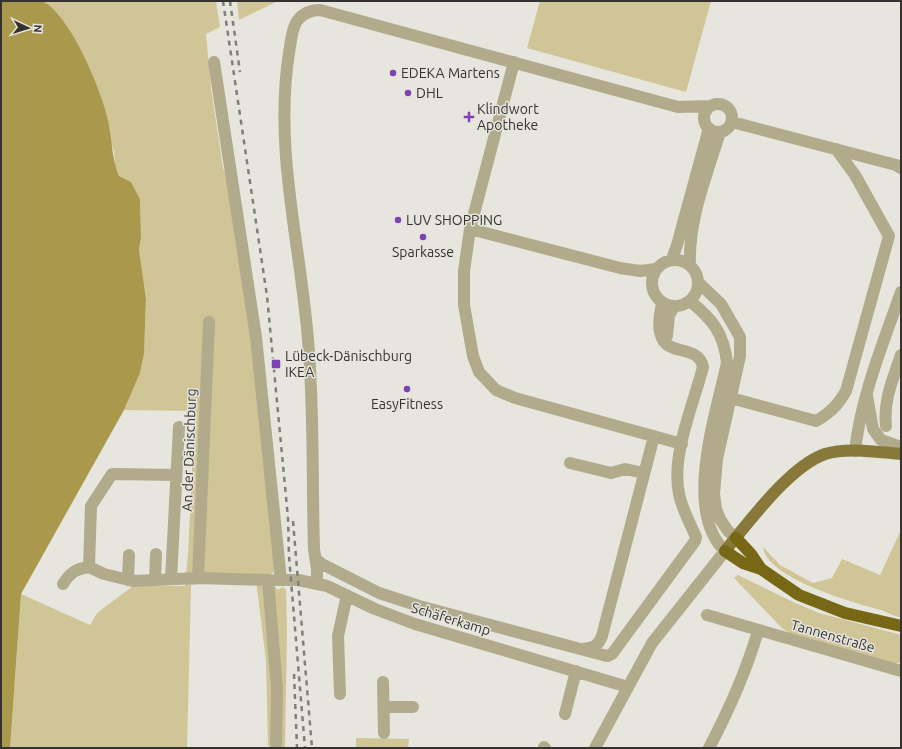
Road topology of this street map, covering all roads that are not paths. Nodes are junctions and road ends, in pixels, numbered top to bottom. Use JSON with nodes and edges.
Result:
{"nodes":[{"id":1,"x":214,"y":62,"type":"dead end"},
{"id":2,"x":514,"y":62,"type":"junction"},
{"id":3,"x":711,"y":106,"type":"junction"},
{"id":4,"x":678,"y":107,"type":"junction"},
{"id":5,"x":732,"y":122,"type":"junction"},
{"id":6,"x":707,"y":124,"type":"junction"},
{"id":7,"x":720,"y":132,"type":"junction"},
{"id":8,"x":836,"y":149,"type":"junction"},
{"id":9,"x":901,"y":168,"type":"edge"},
{"id":10,"x":703,"y":176,"type":"junction"},
{"id":11,"x":683,"y":221,"type":"junction"},
{"id":12,"x":470,"y":229,"type":"junction"},
{"id":13,"x":693,"y":229,"type":"junction"},
{"id":14,"x":672,"y":259,"type":"junction"},
{"id":15,"x":690,"y":265,"type":"junction"},
{"id":16,"x":620,"y":268,"type":"junction"},
{"id":17,"x":656,"y":269,"type":"junction"},
{"id":18,"x":698,"y":282,"type":"junction"},
{"id":19,"x":651,"y":284,"type":"junction"},
{"id":20,"x":901,"y":292,"type":"edge"},
{"id":21,"x":690,"y":301,"type":"junction"},
{"id":22,"x":662,"y":303,"type":"junction"},
{"id":23,"x":674,"y":307,"type":"junction"},
{"id":24,"x":209,"y":322,"type":"dead end"},
{"id":25,"x":668,"y":345,"type":"junction"},
{"id":26,"x":901,"y":355,"type":"edge"},
{"id":27,"x":866,"y":393,"type":"junction"},
{"id":28,"x":726,"y":397,"type":"junction"},
{"id":29,"x":886,"y":426,"type":"dead end"},
{"id":30,"x":179,"y":427,"type":"dead end"},
{"id":31,"x":654,"y":436,"type":"junction"},
{"id":32,"x":682,"y":444,"type":"junction"},
{"id":33,"x":901,"y":447,"type":"edge"},
{"id":34,"x":855,"y":450,"type":"junction"},
{"id":35,"x":901,"y":454,"type":"edge"},
{"id":36,"x":570,"y":463,"type":"dead end"},
{"id":37,"x":644,"y":474,"type":"junction"},
{"id":38,"x":176,"y":475,"type":"junction"},
{"id":39,"x":736,"y":538,"type":"junction"},
{"id":40,"x":726,"y":551,"type":"junction"},
{"id":41,"x":156,"y":554,"type":"dead end"},
{"id":42,"x":129,"y":555,"type":"dead end"},
{"id":43,"x":316,"y":559,"type":"junction"},
{"id":44,"x":89,"y":568,"type":"junction"},
{"id":45,"x":761,"y":569,"type":"junction"},
{"id":46,"x":198,"y":578,"type":"junction"},
{"id":47,"x":171,"y":579,"type":"junction"},
{"id":48,"x":128,"y":580,"type":"junction"},
{"id":49,"x":155,"y":580,"type":"junction"},
{"id":50,"x":268,"y":580,"type":"junction"},
{"id":51,"x":281,"y":580,"type":"junction"},
{"id":52,"x":317,"y":583,"type":"junction"},
{"id":53,"x":64,"y":584,"type":"dead end"},
{"id":54,"x":347,"y":595,"type":"junction"},
{"id":55,"x":707,"y":615,"type":"dead end"},
{"id":56,"x":901,"y":626,"type":"edge"},
{"id":57,"x":758,"y":631,"type":"junction"},
{"id":58,"x":583,"y":649,"type":"junction"},
{"id":59,"x":576,"y":671,"type":"junction"},
{"id":60,"x":901,"y":671,"type":"edge"},
{"id":61,"x":383,"y":682,"type":"dead end"},
{"id":62,"x":628,"y":686,"type":"junction"},
{"id":63,"x":340,"y":694,"type":"dead end"},
{"id":64,"x":413,"y":707,"type":"dead end"},
{"id":65,"x":384,"y":708,"type":"junction"},
{"id":66,"x":565,"y":714,"type":"dead end"},
{"id":67,"x":384,"y":733,"type":"dead end"},
{"id":68,"x":276,"y":748,"type":"edge"},
{"id":69,"x":595,"y":748,"type":"edge"},
{"id":70,"x":709,"y":748,"type":"edge"}],
"edges":[{"from":1,"to":51,"type":"street"},
{"from":2,"to":4,"type":"street"},
{"from":2,"to":12,"type":"street"},
{"from":2,"to":43,"type":"street"},
{"from":3,"to":4,"type":"street"},
{"from":3,"to":5,"type":"street"},
{"from":3,"to":6,"type":"street"},
{"from":4,"to":6,"type":"street"},
{"from":5,"to":7,"type":"street"},
{"from":5,"to":8,"type":"street"},
{"from":6,"to":7,"type":"street"},
{"from":6,"to":10,"type":"street"},
{"from":7,"to":10,"type":"street"},
{"from":8,"to":9,"type":"street"},
{"from":8,"to":28,"type":"street"},
{"from":10,"to":11,"type":"street"},
{"from":10,"to":13,"type":"street"},
{"from":11,"to":13,"type":"street"},
{"from":11,"to":14,"type":"street"},
{"from":12,"to":16,"type":"street"},
{"from":12,"to":31,"type":"street"},
{"from":13,"to":15,"type":"street"},
{"from":14,"to":15,"type":"street"},
{"from":14,"to":17,"type":"street"},
{"from":15,"to":18,"type":"street"},
{"from":16,"to":17,"type":"street"},
{"from":16,"to":19,"type":"street"},
{"from":17,"to":19,"type":"street"},
{"from":18,"to":21,"type":"street"},
{"from":18,"to":28,"type":"street"},
{"from":19,"to":22,"type":"street"},
{"from":20,"to":27,"type":"street"},
{"from":21,"to":23,"type":"street"},
{"from":21,"to":28,"type":"street"},
{"from":22,"to":23,"type":"street"},
{"from":22,"to":25,"type":"street"},
{"from":23,"to":25,"type":"street"},
{"from":24,"to":46,"type":"street","name":"An der Dänischburg"},
{"from":25,"to":32,"type":"street"},
{"from":26,"to":29,"type":"street"},
{"from":27,"to":33,"type":"street"},
{"from":27,"to":34,"type":"street"},
{"from":28,"to":39,"type":"street"},
{"from":28,"to":40,"type":"street"},
{"from":30,"to":38,"type":"street"},
{"from":31,"to":32,"type":"street"},
{"from":31,"to":37,"type":"street"},
{"from":32,"to":58,"type":"street"},
{"from":34,"to":35,"type":"main road"},
{"from":34,"to":39,"type":"main road"},
{"from":36,"to":37,"type":"street"},
{"from":37,"to":58,"type":"street"},
{"from":38,"to":44,"type":"street"},
{"from":38,"to":47,"type":"street"},
{"from":39,"to":40,"type":"main road"},
{"from":39,"to":45,"type":"highway"},
{"from":40,"to":45,"type":"highway"},
{"from":40,"to":62,"type":"street"},
{"from":41,"to":49,"type":"street"},
{"from":42,"to":48,"type":"street"},
{"from":43,"to":52,"type":"street"},
{"from":43,"to":58,"type":"street"},
{"from":44,"to":48,"type":"street"},
{"from":44,"to":53,"type":"street"},
{"from":45,"to":56,"type":"highway"},
{"from":46,"to":47,"type":"street"},
{"from":46,"to":50,"type":"street"},
{"from":47,"to":49,"type":"street"},
{"from":48,"to":49,"type":"street"},
{"from":50,"to":51,"type":"street","name":"Schäferkamp"},
{"from":50,"to":68,"type":"street"},
{"from":51,"to":52,"type":"street","name":"Schäferkamp"},
{"from":52,"to":54,"type":"street","name":"Schäferkamp"},
{"from":54,"to":59,"type":"street","name":"Schäferkamp"},
{"from":54,"to":63,"type":"street"},
{"from":55,"to":57,"type":"street","name":"Tannenstraße"},
{"from":57,"to":60,"type":"street","name":"Tannenstraße"},
{"from":57,"to":70,"type":"street"},
{"from":59,"to":62,"type":"street","name":"Schäferkamp"},
{"from":59,"to":66,"type":"street"},
{"from":61,"to":65,"type":"street"},
{"from":62,"to":69,"type":"street"},
{"from":64,"to":65,"type":"street"},
{"from":65,"to":67,"type":"street"}]}
